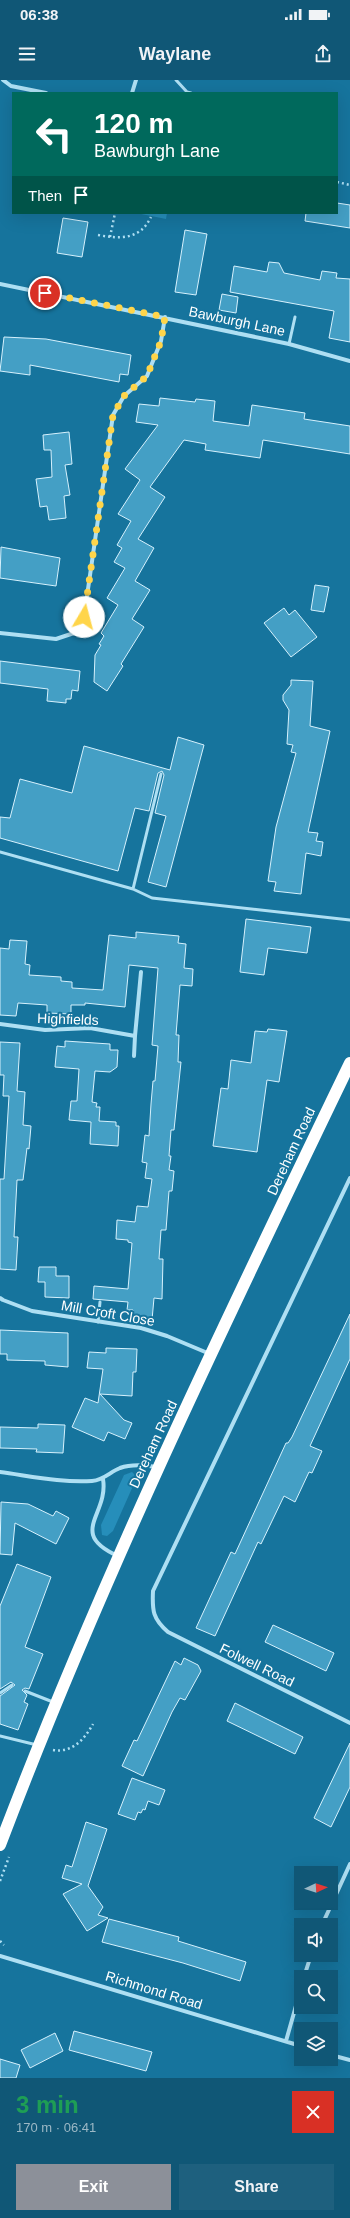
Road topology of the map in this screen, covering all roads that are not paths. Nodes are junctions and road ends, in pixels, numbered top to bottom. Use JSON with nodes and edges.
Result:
{"nodes":[{"id":1,"x":3,"y":80,"type":"edge"},
{"id":2,"x":136,"y":80,"type":"edge"},
{"id":3,"x":176,"y":80,"type":"edge"},
{"id":4,"x":41,"y":92,"type":"edge"},
{"id":5,"x":132,"y":92,"type":"edge"},
{"id":6,"x":187,"y":92,"type":"edge"},
{"id":7,"x":0,"y":284,"type":"edge"},
{"id":8,"x":165,"y":317,"type":"junction"},
{"id":9,"x":295,"y":317,"type":"dead end"},
{"id":10,"x":289,"y":344,"type":"junction"},
{"id":11,"x":350,"y":361,"type":"edge"},
{"id":12,"x":0,"y":633,"type":"edge"},
{"id":13,"x":160,"y":774,"type":"dead end"},
{"id":14,"x":0,"y":852,"type":"edge"},
{"id":15,"x":133,"y":888,"type":"junction"},
{"id":16,"x":350,"y":920,"type":"edge"},
{"id":17,"x":140,"y":972,"type":"dead end"},
{"id":18,"x":0,"y":1024,"type":"edge"},
{"id":19,"x":135,"y":1036,"type":"junction"},
{"id":20,"x":134,"y":1056,"type":"dead end"},
{"id":21,"x":350,"y":1063,"type":"edge"},
{"id":22,"x":350,"y":1178,"type":"edge"},
{"id":23,"x":0,"y":1298,"type":"edge"},
{"id":24,"x":100,"y":1302,"type":"dead end"},
{"id":25,"x":98,"y":1322,"type":"junction"},
{"id":26,"x":211,"y":1354,"type":"junction"},
{"id":27,"x":159,"y":1468,"type":"junction"},
{"id":28,"x":0,"y":1472,"type":"edge"},
{"id":29,"x":103,"y":1479,"type":"junction"},
{"id":30,"x":118,"y":1556,"type":"junction"},
{"id":31,"x":12,"y":1686,"type":"dead end"},
{"id":32,"x":25,"y":1690,"type":"dead end"},
{"id":33,"x":0,"y":1693,"type":"edge"},
{"id":34,"x":56,"y":1703,"type":"junction"},
{"id":35,"x":350,"y":1723,"type":"edge"},
{"id":36,"x":0,"y":1736,"type":"edge"},
{"id":37,"x":38,"y":1745,"type":"junction"},
{"id":38,"x":0,"y":1845,"type":"edge"},
{"id":39,"x":350,"y":1864,"type":"edge"},
{"id":40,"x":325,"y":1918,"type":"edge"},
{"id":41,"x":0,"y":1956,"type":"edge"},
{"id":42,"x":294,"y":2013,"type":"edge"},
{"id":43,"x":286,"y":2041,"type":"junction"},
{"id":44,"x":294,"y":2044,"type":"edge"},
{"id":45,"x":338,"y":2057,"type":"edge"},
{"id":46,"x":350,"y":2060,"type":"edge"}],
"edges":[{"from":1,"to":4,"type":"street"},
{"from":2,"to":5,"type":"street"},
{"from":3,"to":6,"type":"lane"},
{"from":7,"to":8,"type":"street","name":"Bawburgh Lane"},
{"from":8,"to":10,"type":"street","name":"Bawburgh Lane"},
{"from":8,"to":12,"type":"street"},
{"from":9,"to":10,"type":"lane"},
{"from":10,"to":11,"type":"street","name":"Bawburgh Lane"},
{"from":13,"to":15,"type":"lane"},
{"from":14,"to":15,"type":"lane"},
{"from":15,"to":16,"type":"lane"},
{"from":17,"to":19,"type":"street"},
{"from":18,"to":19,"type":"street","name":"Highfields"},
{"from":19,"to":20,"type":"street"},
{"from":21,"to":26,"type":"highway","name":"Dereham Road"},
{"from":22,"to":35,"type":"street","name":"Folwell Road"},
{"from":23,"to":25,"type":"street","name":"Mill Croft Close"},
{"from":24,"to":25,"type":"lane"},
{"from":25,"to":26,"type":"street","name":"Mill Croft Close"},
{"from":26,"to":27,"type":"highway","name":"Dereham Road"},
{"from":27,"to":29,"type":"street"},
{"from":27,"to":30,"type":"highway","name":"Dereham Road"},
{"from":28,"to":29,"type":"street"},
{"from":29,"to":30,"type":"street"},
{"from":30,"to":34,"type":"highway","name":"Dereham Road"},
{"from":31,"to":33,"type":"lane"},
{"from":32,"to":34,"type":"lane"},
{"from":34,"to":37,"type":"highway","name":"Dereham Road"},
{"from":36,"to":37,"type":"lane"},
{"from":37,"to":38,"type":"highway","name":"Dereham Road"},
{"from":39,"to":40,"type":"street"},
{"from":41,"to":43,"type":"street","name":"Richmond Road"},
{"from":42,"to":43,"type":"street"},
{"from":43,"to":44,"type":"street","name":"Richmond Road"},
{"from":45,"to":46,"type":"street"}]}
